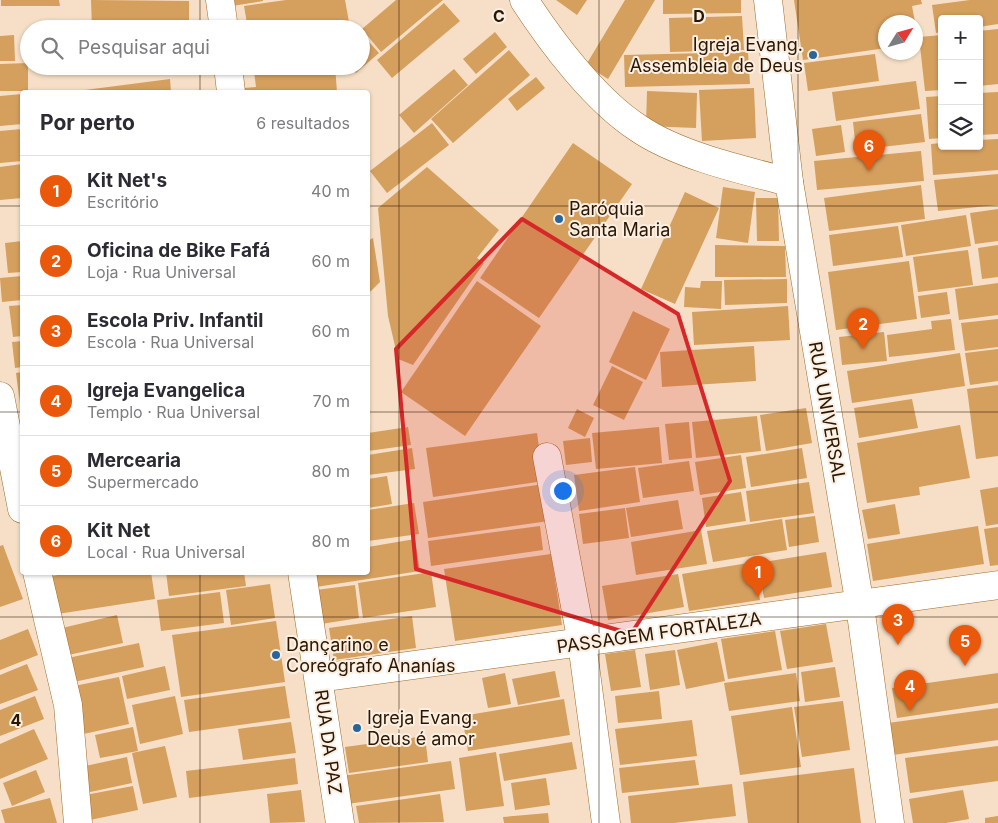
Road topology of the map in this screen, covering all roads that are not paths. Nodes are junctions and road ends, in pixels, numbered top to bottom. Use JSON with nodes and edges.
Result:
{"nodes":[{"id":1,"x":220,"y":0,"type":"edge"},
{"id":2,"x":524,"y":0,"type":"edge"},
{"id":3,"x":768,"y":0,"type":"edge"},
{"id":4,"x":223,"y":20,"type":"edge"},
{"id":5,"x":229,"y":75,"type":"edge"},
{"id":6,"x":232,"y":90,"type":"edge"},
{"id":7,"x":789,"y":182,"type":"junction"},
{"id":8,"x":0,"y":396,"type":"edge"},
{"id":9,"x":547,"y":457,"type":"dead end"},
{"id":10,"x":6,"y":469,"type":"edge"},
{"id":11,"x":20,"y":504,"type":"edge"},
{"id":12,"x":38,"y":575,"type":"edge"},
{"id":13,"x":302,"y":575,"type":"edge"},
{"id":14,"x":998,"y":585,"type":"edge"},
{"id":15,"x":860,"y":606,"type":"junction"},
{"id":16,"x":582,"y":643,"type":"junction"},
{"id":17,"x":319,"y":678,"type":"junction"},
{"id":18,"x":78,"y":823,"type":"edge"},
{"id":19,"x":340,"y":823,"type":"edge"},
{"id":20,"x":606,"y":823,"type":"edge"},
{"id":21,"x":890,"y":823,"type":"edge"}],
"edges":[{"from":1,"to":4,"type":"street"},
{"from":2,"to":7,"type":"street"},
{"from":3,"to":7,"type":"street","name":"RUA UNIVERSAL"},
{"from":5,"to":6,"type":"street"},
{"from":7,"to":15,"type":"street","name":"RUA UNIVERSAL"},
{"from":8,"to":10,"type":"street"},
{"from":9,"to":16,"type":"street"},
{"from":10,"to":11,"type":"street"},
{"from":12,"to":18,"type":"street"},
{"from":13,"to":17,"type":"street","name":"RUA DA PAZ"},
{"from":14,"to":15,"type":"street","name":"PASSAGEM FORTALEZA"},
{"from":15,"to":16,"type":"street","name":"PASSAGEM FORTALEZA"},
{"from":15,"to":21,"type":"street","name":"RUA UNIVERSAL"},
{"from":16,"to":17,"type":"street","name":"PASSAGEM FORTALEZA"},
{"from":16,"to":20,"type":"street"},
{"from":17,"to":19,"type":"street","name":"RUA DA PAZ"}]}
